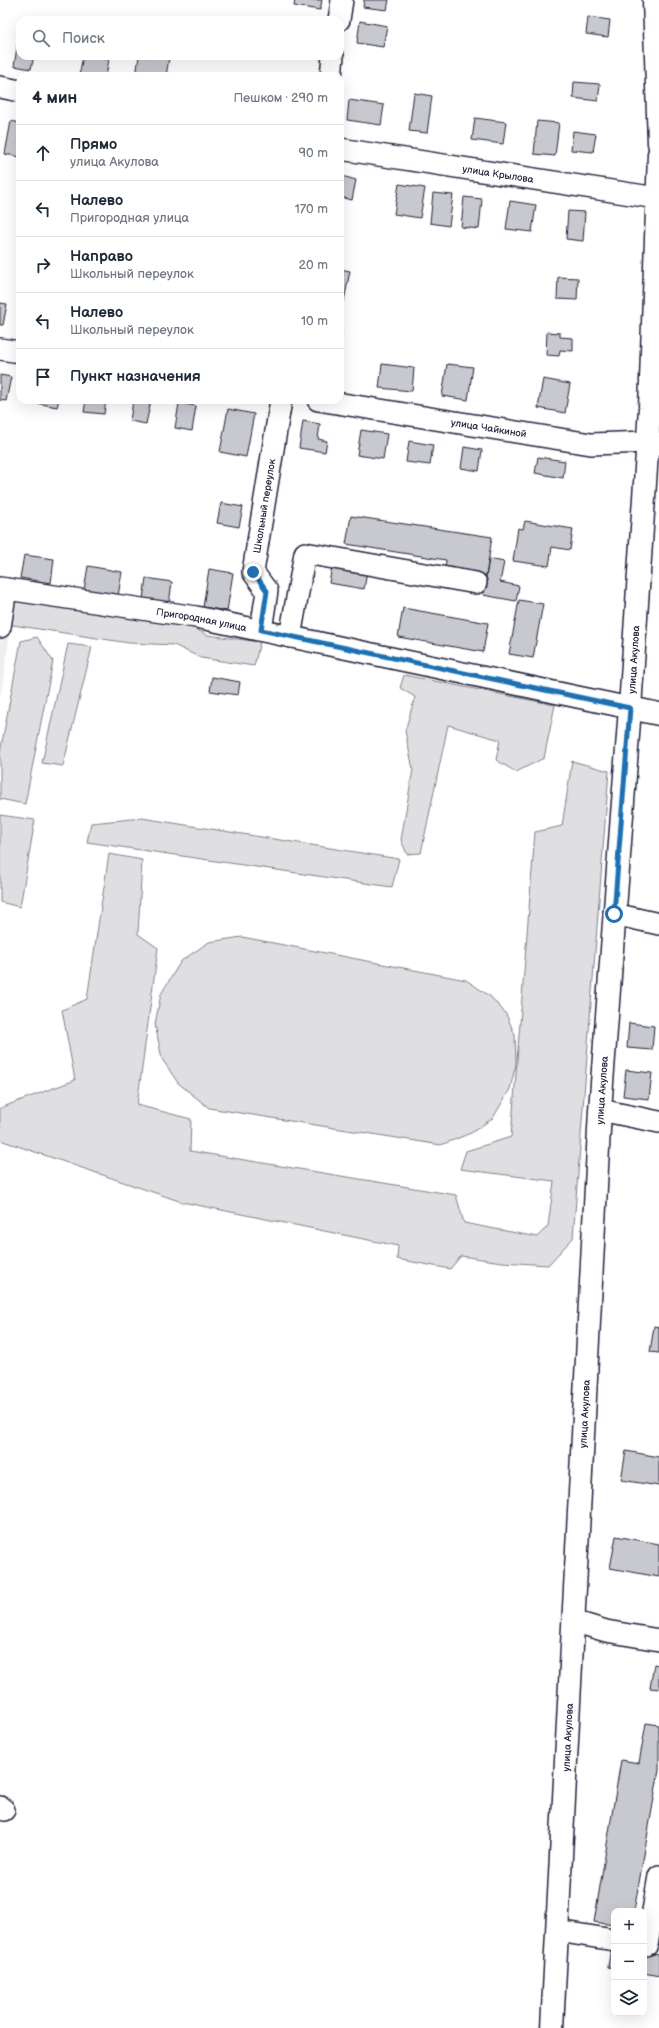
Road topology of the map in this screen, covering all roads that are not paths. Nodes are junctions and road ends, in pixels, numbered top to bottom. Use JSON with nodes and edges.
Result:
{"nodes":[{"id":1,"x":342,"y":0,"type":"edge"},
{"id":2,"x":654,"y":0,"type":"edge"},
{"id":3,"x":340,"y":16,"type":"edge"},
{"id":4,"x":333,"y":60,"type":"edge"},
{"id":5,"x":332,"y":72,"type":"edge"},
{"id":6,"x":0,"y":87,"type":"edge"},
{"id":7,"x":16,"y":90,"type":"edge"},
{"id":8,"x":659,"y":143,"type":"edge"},
{"id":9,"x":344,"y":150,"type":"edge"},
{"id":10,"x":659,"y":154,"type":"edge"},
{"id":11,"x":657,"y":198,"type":"junction"},
{"id":12,"x":657,"y":267,"type":"edge"},
{"id":13,"x":0,"y":349,"type":"edge"},
{"id":14,"x":16,"y":351,"type":"edge"},
{"id":15,"x":280,"y":404,"type":"edge"},
{"id":16,"x":343,"y":404,"type":"edge"},
{"id":17,"x":653,"y":443,"type":"edge"},
{"id":18,"x":476,"y":583,"type":"dead end"},
{"id":19,"x":3,"y":589,"type":"edge"},
{"id":20,"x":0,"y":627,"type":"edge"},
{"id":21,"x":261,"y":630,"type":"junction"},
{"id":22,"x":290,"y":636,"type":"junction"},
{"id":23,"x":630,"y":708,"type":"junction"},
{"id":24,"x":659,"y":714,"type":"edge"},
{"id":25,"x":614,"y":914,"type":"junction"},
{"id":26,"x":659,"y":924,"type":"edge"},
{"id":27,"x":600,"y":1110,"type":"junction"},
{"id":28,"x":659,"y":1122,"type":"edge"},
{"id":29,"x":573,"y":1621,"type":"junction"},
{"id":30,"x":659,"y":1640,"type":"edge"},
{"id":31,"x":659,"y":1876,"type":"edge"},
{"id":32,"x":557,"y":1931,"type":"junction"},
{"id":33,"x":611,"y":1940,"type":"edge"},
{"id":34,"x":650,"y":1946,"type":"edge"},
{"id":35,"x":552,"y":2028,"type":"edge"}],
"edges":[{"from":1,"to":3,"type":"street"},
{"from":2,"to":8,"type":"main road"},
{"from":4,"to":5,"type":"street"},
{"from":6,"to":7,"type":"street"},
{"from":9,"to":11,"type":"street","name":"улица Крылова"},
{"from":10,"to":11,"type":"main road","name":"улица Акулова"},
{"from":11,"to":12,"type":"main road","name":"улица Акулова"},
{"from":12,"to":17,"type":"main road","name":"улица Акулова"},
{"from":13,"to":14,"type":"street"},
{"from":15,"to":21,"type":"street","name":"Школьный переулок"},
{"from":16,"to":17,"type":"street","name":"улица Чайкиной"},
{"from":17,"to":23,"type":"main road","name":"улица Акулова"},
{"from":18,"to":22,"type":"street"},
{"from":19,"to":20,"type":"street"},
{"from":19,"to":21,"type":"street","name":"Пригородная улица"},
{"from":21,"to":22,"type":"street","name":"Пригородная улица"},
{"from":22,"to":23,"type":"street","name":"Пригородная улица"},
{"from":23,"to":24,"type":"main road","name":"Пригородная улица"},
{"from":23,"to":25,"type":"main road","name":"улица Акулова"},
{"from":25,"to":26,"type":"street"},
{"from":25,"to":27,"type":"main road","name":"улица Акулова"},
{"from":27,"to":28,"type":"street"},
{"from":27,"to":29,"type":"main road","name":"улица Акулова"},
{"from":29,"to":30,"type":"street"},
{"from":29,"to":32,"type":"main road","name":"улица Акулова"},
{"from":31,"to":34,"type":"street"},
{"from":32,"to":33,"type":"street"},
{"from":32,"to":35,"type":"main road","name":"улица Акулова"}]}
